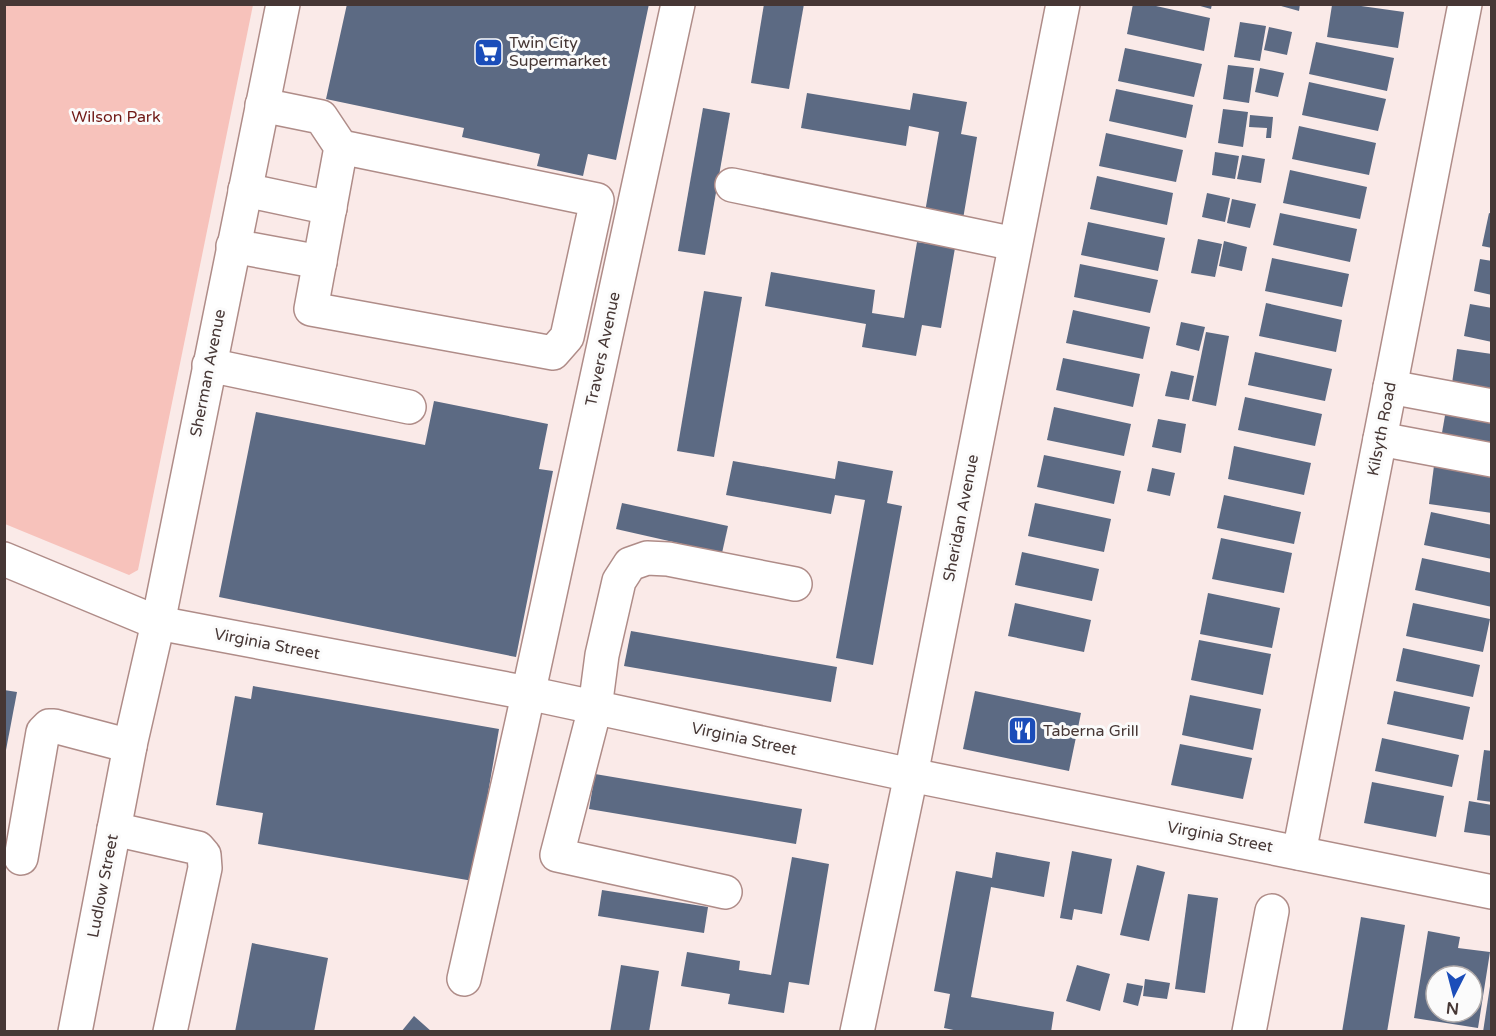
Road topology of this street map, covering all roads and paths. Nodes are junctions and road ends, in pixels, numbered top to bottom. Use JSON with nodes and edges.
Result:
{"nodes":[{"id":1,"x":283,"y":4,"type":"edge"},
{"id":2,"x":678,"y":4,"type":"edge"},
{"id":3,"x":1064,"y":4,"type":"edge"},
{"id":4,"x":1465,"y":4,"type":"edge"},
{"id":5,"x":262,"y":105,"type":"junction"},
{"id":6,"x":341,"y":147,"type":"junction"},
{"id":7,"x":732,"y":186,"type":"dead end"},
{"id":8,"x":245,"y":190,"type":"junction"},
{"id":9,"x":597,"y":200,"type":"junction"},
{"id":10,"x":330,"y":208,"type":"junction"},
{"id":11,"x":633,"y":208,"type":"junction"},
{"id":12,"x":1015,"y":244,"type":"junction"},
{"id":13,"x":233,"y":246,"type":"junction"},
{"id":14,"x":320,"y":262,"type":"junction"},
{"id":15,"x":209,"y":365,"type":"junction"},
{"id":16,"x":1390,"y":387,"type":"junction"},
{"id":17,"x":1491,"y":406,"type":"edge"},
{"id":18,"x":409,"y":407,"type":"dead end"},
{"id":19,"x":1380,"y":439,"type":"junction"},
{"id":20,"x":1491,"y":460,"type":"edge"},
{"id":21,"x":4,"y":559,"type":"edge"},
{"id":22,"x":795,"y":584,"type":"dead end"},
{"id":23,"x":158,"y":623,"type":"junction"},
{"id":24,"x":528,"y":693,"type":"junction"},
{"id":25,"x":595,"y":708,"type":"junction"},
{"id":26,"x":130,"y":743,"type":"junction"},
{"id":27,"x":911,"y":775,"type":"junction"},
{"id":28,"x":114,"y":829,"type":"junction"},
{"id":29,"x":1299,"y":853,"type":"junction"},
{"id":30,"x":21,"y":858,"type":"dead end"},
{"id":31,"x":726,"y":892,"type":"dead end"},
{"id":32,"x":1491,"y":892,"type":"edge"},
{"id":33,"x":1272,"y":911,"type":"dead end"},
{"id":34,"x":464,"y":979,"type":"dead end"},
{"id":35,"x":75,"y":1032,"type":"edge"},
{"id":36,"x":170,"y":1032,"type":"edge"},
{"id":37,"x":857,"y":1032,"type":"edge"},
{"id":38,"x":1249,"y":1032,"type":"edge"}],
"edges":[{"from":1,"to":5,"type":"street","name":"Sherman Avenue"},
{"from":2,"to":11,"type":"street","name":"Travers Avenue"},
{"from":3,"to":12,"type":"street","name":"Sheridan Avenue"},
{"from":4,"to":16,"type":"street","name":"Kilsyth Road"},
{"from":5,"to":6,"type":"street"},
{"from":5,"to":8,"type":"street","name":"Sherman Avenue"},
{"from":6,"to":9,"type":"street"},
{"from":6,"to":10,"type":"street"},
{"from":7,"to":12,"type":"street"},
{"from":8,"to":10,"type":"street"},
{"from":8,"to":13,"type":"street","name":"Sherman Avenue"},
{"from":9,"to":11,"type":"street"},
{"from":9,"to":14,"type":"street"},
{"from":10,"to":14,"type":"street"},
{"from":11,"to":24,"type":"street","name":"Travers Avenue"},
{"from":12,"to":27,"type":"street","name":"Sheridan Avenue"},
{"from":13,"to":14,"type":"street"},
{"from":13,"to":15,"type":"street","name":"Sherman Avenue"},
{"from":15,"to":18,"type":"street"},
{"from":15,"to":23,"type":"street","name":"Sherman Avenue"},
{"from":16,"to":17,"type":"street"},
{"from":16,"to":19,"type":"street","name":"Kilsyth Road"},
{"from":19,"to":20,"type":"street"},
{"from":19,"to":29,"type":"street","name":"Kilsyth Road"},
{"from":21,"to":23,"type":"street","name":"Virginia Street"},
{"from":22,"to":25,"type":"street"},
{"from":23,"to":24,"type":"street","name":"Virginia Street"},
{"from":23,"to":26,"type":"street","name":"Sherman Avenue"},
{"from":24,"to":25,"type":"street","name":"Virginia Street"},
{"from":24,"to":34,"type":"street","name":"Travers Avenue"},
{"from":25,"to":27,"type":"street","name":"Virginia Street"},
{"from":25,"to":31,"type":"street"},
{"from":26,"to":28,"type":"street","name":"Ludlow Street"},
{"from":26,"to":30,"type":"street"},
{"from":27,"to":29,"type":"street","name":"Virginia Street"},
{"from":27,"to":37,"type":"street","name":"Sheridan Avenue"},
{"from":28,"to":35,"type":"street","name":"Ludlow Street"},
{"from":28,"to":36,"type":"street"},
{"from":29,"to":32,"type":"street","name":"Virginia Street"},
{"from":33,"to":38,"type":"street"}]}
